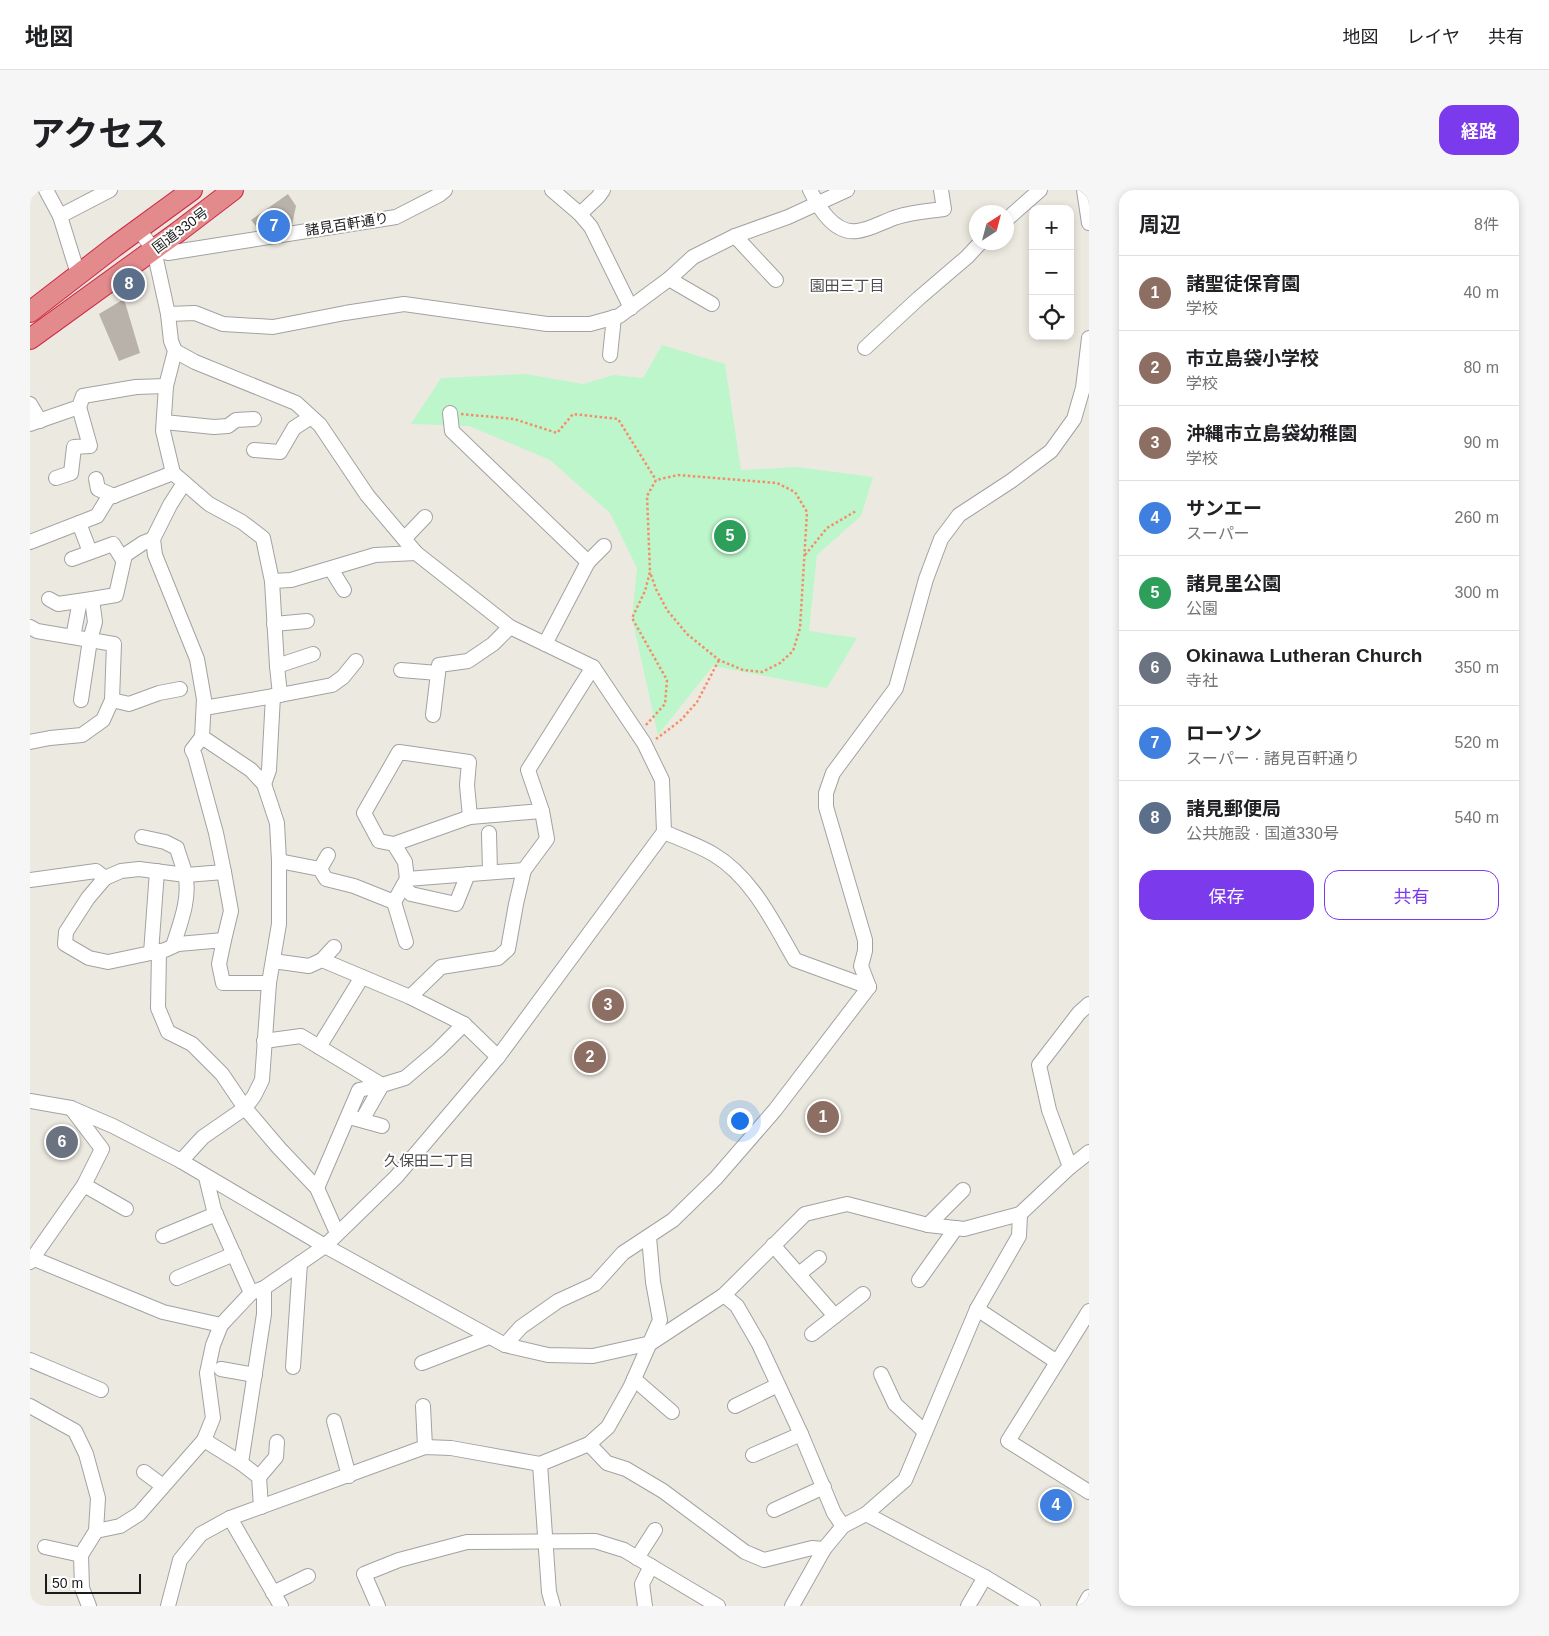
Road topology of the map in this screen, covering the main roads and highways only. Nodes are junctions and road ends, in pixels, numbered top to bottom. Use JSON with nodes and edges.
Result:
{"nodes":[{"id":1,"x":192,"y":190,"type":"edge"},
{"id":2,"x":233,"y":190,"type":"edge"},
{"id":3,"x":30,"y":312,"type":"edge"},
{"id":4,"x":30,"y":339,"type":"edge"}],
"edges":[{"from":1,"to":3,"type":"highway","name":"国道330号"},
{"from":2,"to":4,"type":"highway","name":"国道330号"}]}
